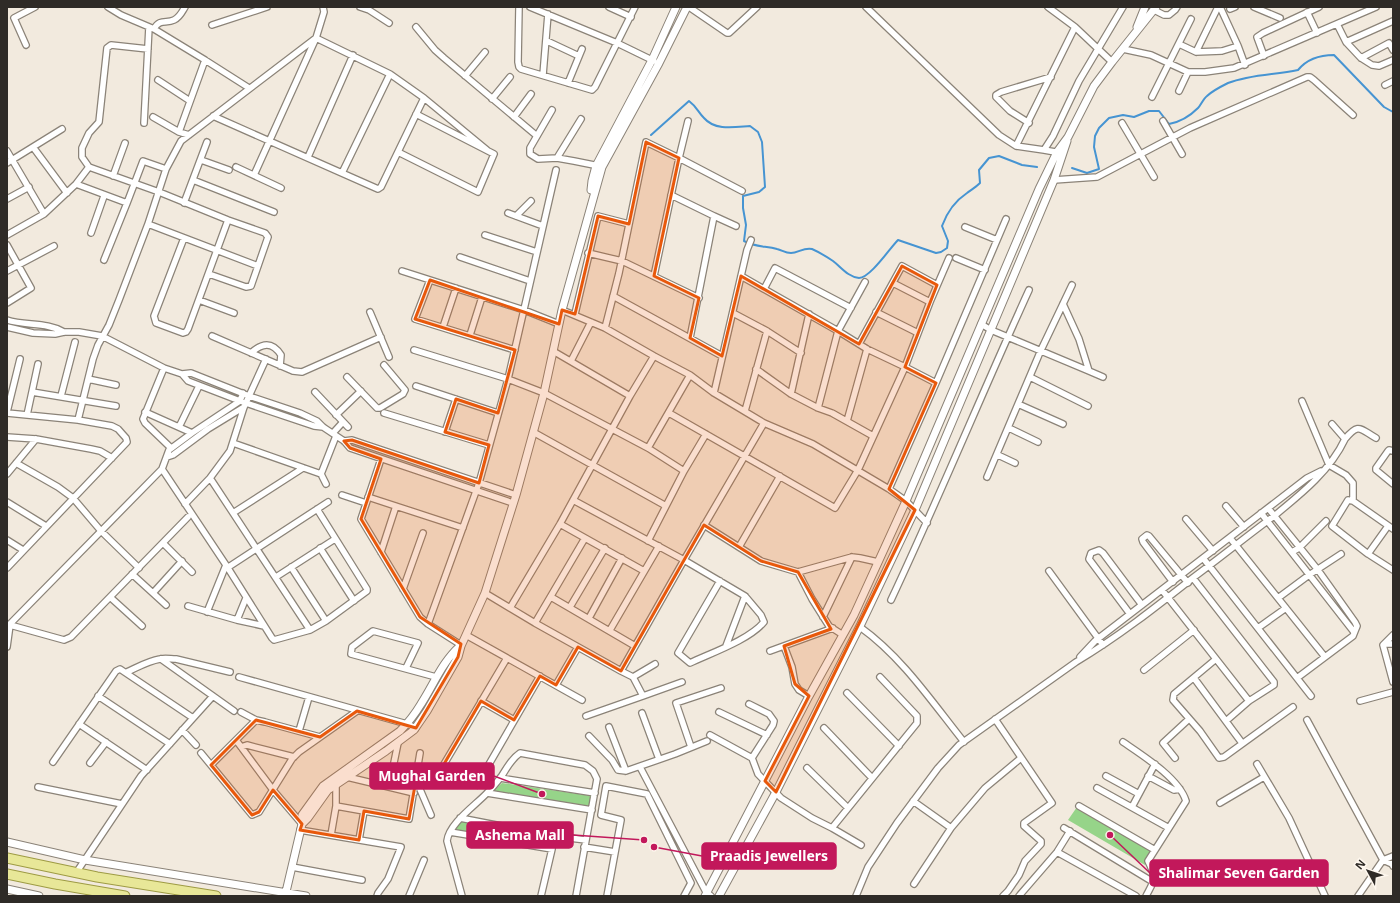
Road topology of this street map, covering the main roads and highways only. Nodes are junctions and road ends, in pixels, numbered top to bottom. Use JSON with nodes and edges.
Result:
{"nodes":[{"id":1,"x":7,"y":858,"type":"edge"},
{"id":2,"x":7,"y":874,"type":"edge"},
{"id":3,"x":125,"y":896,"type":"edge"},
{"id":4,"x":216,"y":896,"type":"edge"}],
"edges":[{"from":1,"to":4,"type":"main road"},
{"from":2,"to":3,"type":"main road"}]}
